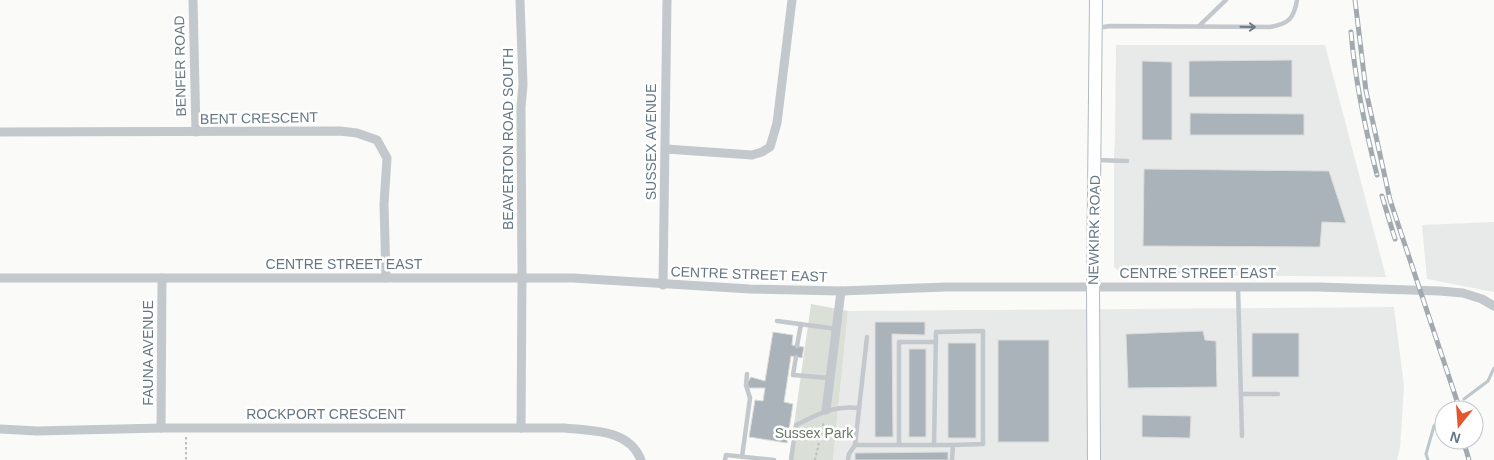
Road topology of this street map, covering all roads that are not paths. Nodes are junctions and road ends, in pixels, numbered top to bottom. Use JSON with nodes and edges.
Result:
{"nodes":[{"id":1,"x":192,"y":0,"type":"edge"},
{"id":2,"x":520,"y":0,"type":"edge"},
{"id":3,"x":667,"y":0,"type":"edge"},
{"id":4,"x":792,"y":0,"type":"edge"},
{"id":5,"x":1096,"y":0,"type":"edge"},
{"id":6,"x":1226,"y":0,"type":"edge"},
{"id":7,"x":1297,"y":0,"type":"edge"},
{"id":8,"x":1199,"y":26,"type":"junction"},
{"id":9,"x":1096,"y":29,"type":"junction"},
{"id":10,"x":0,"y":132,"type":"edge"},
{"id":11,"x":196,"y":132,"type":"junction"},
{"id":12,"x":666,"y":149,"type":"junction"},
{"id":13,"x":1094,"y":160,"type":"junction"},
{"id":14,"x":1127,"y":161,"type":"dead end"},
{"id":15,"x":0,"y":278,"type":"edge"},
{"id":16,"x":162,"y":278,"type":"junction"},
{"id":17,"x":386,"y":278,"type":"junction"},
{"id":18,"x":522,"y":279,"type":"junction"},
{"id":19,"x":663,"y":285,"type":"junction"},
{"id":20,"x":1093,"y":287,"type":"junction"},
{"id":21,"x":1238,"y":287,"type":"junction"},
{"id":22,"x":841,"y":291,"type":"junction"},
{"id":23,"x":1494,"y":306,"type":"edge"},
{"id":24,"x":776,"y":322,"type":"dead end"},
{"id":25,"x":801,"y":324,"type":"junction"},
{"id":26,"x":837,"y":329,"type":"junction"},
{"id":27,"x":867,"y":337,"type":"dead end"},
{"id":28,"x":936,"y":342,"type":"junction"},
{"id":29,"x":797,"y":346,"type":"dead end"},
{"id":30,"x":796,"y":357,"type":"dead end"},
{"id":31,"x":747,"y":374,"type":"dead end"},
{"id":32,"x":830,"y":378,"type":"junction"},
{"id":33,"x":1241,"y":394,"type":"junction"},
{"id":34,"x":1278,"y":394,"type":"dead end"},
{"id":35,"x":859,"y":408,"type":"junction"},
{"id":36,"x":826,"y":410,"type":"junction"},
{"id":37,"x":161,"y":428,"type":"junction"},
{"id":38,"x":521,"y":428,"type":"junction"},
{"id":39,"x":0,"y":429,"type":"edge"},
{"id":40,"x":1242,"y":436,"type":"dead end"},
{"id":41,"x":855,"y":445,"type":"junction"},
{"id":42,"x":899,"y":445,"type":"junction"},
{"id":43,"x":934,"y":445,"type":"junction"},
{"id":44,"x":953,"y":445,"type":"junction"},
{"id":45,"x":742,"y":456,"type":"junction"},
{"id":46,"x":641,"y":460,"type":"edge"},
{"id":47,"x":726,"y":460,"type":"edge"},
{"id":48,"x":774,"y":460,"type":"edge"},
{"id":49,"x":791,"y":460,"type":"edge"},
{"id":50,"x":848,"y":460,"type":"edge"},
{"id":51,"x":952,"y":460,"type":"edge"},
{"id":52,"x":1094,"y":460,"type":"edge"}],
"edges":[{"from":1,"to":11,"type":"street","name":"BENFER ROAD"},
{"from":2,"to":18,"type":"street","name":"BEAVERTON ROAD SOUTH"},
{"from":3,"to":12,"type":"street","name":"SUSSEX AVENUE"},
{"from":4,"to":12,"type":"street"},
{"from":5,"to":9,"type":"street","name":"NEWKIRK ROAD"},
{"from":6,"to":8,"type":"lane"},
{"from":8,"to":7,"type":"lane","one_way":true},
{"from":8,"to":9,"type":"lane"},
{"from":9,"to":13,"type":"street","name":"NEWKIRK ROAD"},
{"from":10,"to":11,"type":"street","name":"BENT CRESCENT"},
{"from":11,"to":17,"type":"street","name":"BENT CRESCENT"},
{"from":12,"to":19,"type":"street","name":"SUSSEX AVENUE"},
{"from":13,"to":14,"type":"lane"},
{"from":13,"to":20,"type":"street","name":"NEWKIRK ROAD"},
{"from":15,"to":16,"type":"street","name":"CENTRE STREET EAST"},
{"from":16,"to":17,"type":"street","name":"CENTRE STREET EAST"},
{"from":16,"to":37,"type":"street","name":"FAUNA AVENUE"},
{"from":17,"to":18,"type":"street","name":"CENTRE STREET EAST"},
{"from":18,"to":19,"type":"street","name":"CENTRE STREET EAST"},
{"from":18,"to":38,"type":"street","name":"BEAVERTON ROAD SOUTH"},
{"from":19,"to":22,"type":"street","name":"CENTRE STREET EAST"},
{"from":20,"to":21,"type":"street","name":"CENTRE STREET EAST"},
{"from":20,"to":22,"type":"street","name":"CENTRE STREET EAST"},
{"from":20,"to":52,"type":"street","name":"NEWKIRK ROAD"},
{"from":21,"to":23,"type":"street","name":"CENTRE STREET EAST"},
{"from":21,"to":33,"type":"lane"},
{"from":22,"to":26,"type":"street"},
{"from":24,"to":25,"type":"lane"},
{"from":25,"to":26,"type":"lane"},
{"from":25,"to":29,"type":"lane"},
{"from":26,"to":32,"type":"street"},
{"from":27,"to":35,"type":"lane"},
{"from":28,"to":42,"type":"lane"},
{"from":28,"to":43,"type":"lane"},
{"from":28,"to":44,"type":"lane"},
{"from":30,"to":32,"type":"lane"},
{"from":31,"to":45,"type":"lane"},
{"from":32,"to":36,"type":"street"},
{"from":33,"to":34,"type":"lane"},
{"from":33,"to":40,"type":"lane"},
{"from":35,"to":36,"type":"lane"},
{"from":35,"to":41,"type":"lane"},
{"from":36,"to":49,"type":"lane"},
{"from":37,"to":38,"type":"street","name":"ROCKPORT CRESCENT"},
{"from":37,"to":39,"type":"street","name":"ROCKPORT CRESCENT"},
{"from":38,"to":46,"type":"street","name":"ROCKPORT CRESCENT"},
{"from":41,"to":42,"type":"lane"},
{"from":41,"to":50,"type":"lane"},
{"from":42,"to":43,"type":"lane"},
{"from":43,"to":44,"type":"lane"},
{"from":44,"to":51,"type":"lane"},
{"from":45,"to":47,"type":"lane"},
{"from":45,"to":48,"type":"lane"}]}
